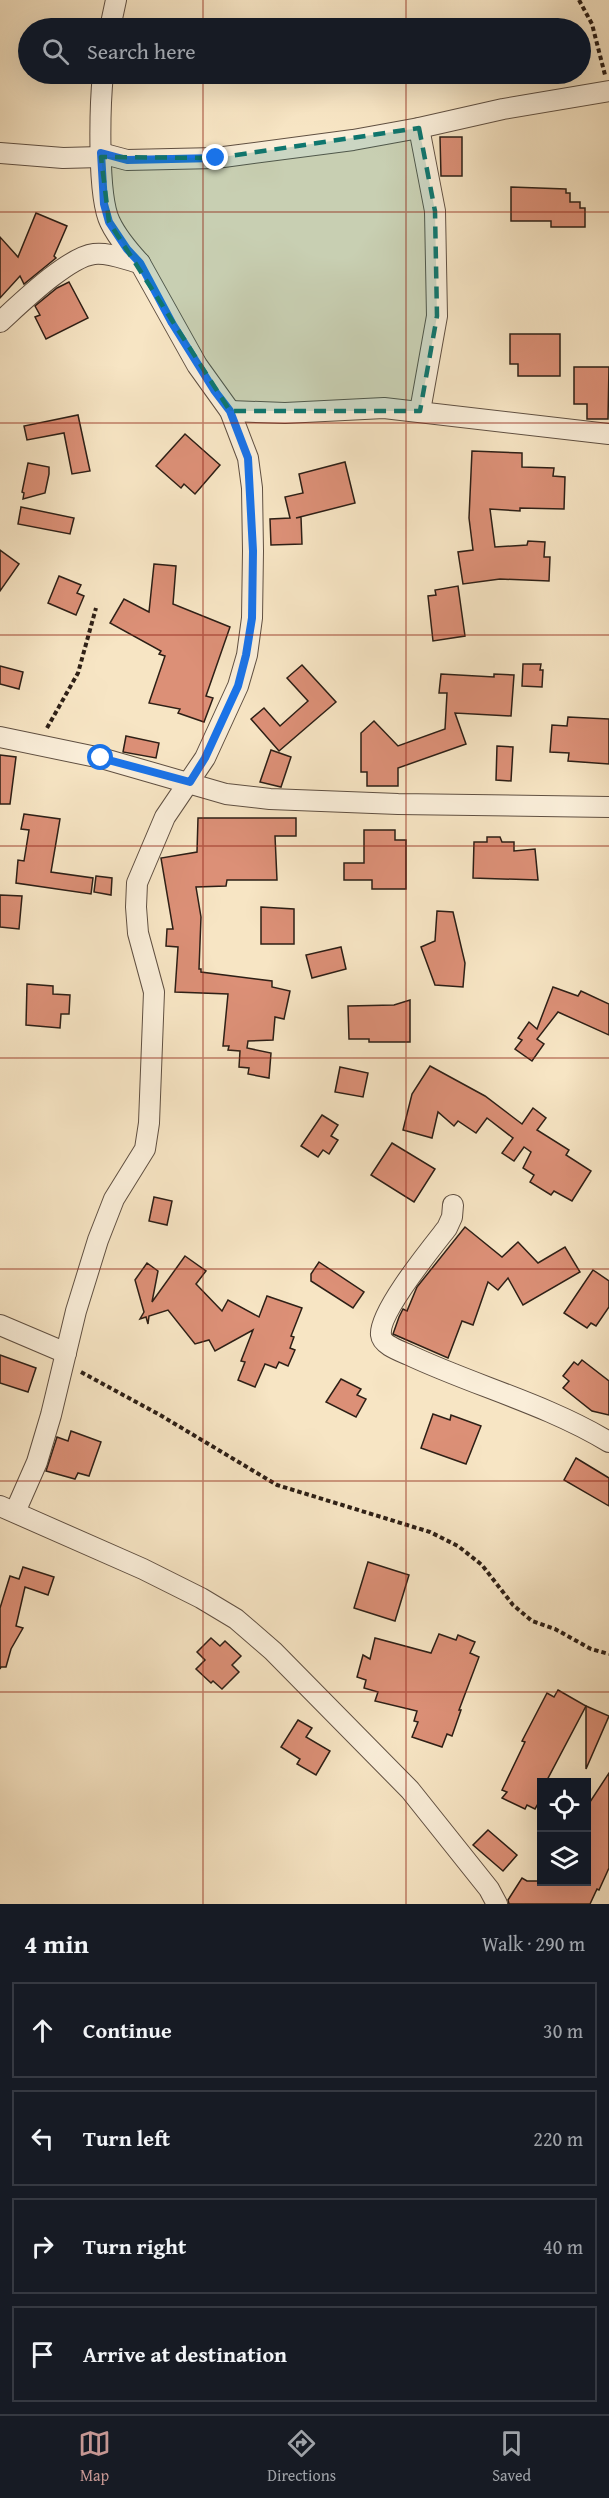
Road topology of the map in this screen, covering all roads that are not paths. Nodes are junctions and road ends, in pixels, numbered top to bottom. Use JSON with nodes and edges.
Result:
{"nodes":[{"id":1,"x":116,"y":0,"type":"edge"},
{"id":2,"x":112,"y":18,"type":"edge"},
{"id":3,"x":103,"y":84,"type":"edge"},
{"id":4,"x":606,"y":91,"type":"edge"},
{"id":5,"x":419,"y":128,"type":"junction"},
{"id":6,"x":0,"y":153,"type":"edge"},
{"id":7,"x":101,"y":155,"type":"junction"},
{"id":8,"x":140,"y":263,"type":"junction"},
{"id":9,"x":0,"y":322,"type":"edge"},
{"id":10,"x":230,"y":411,"type":"junction"},
{"id":11,"x":420,"y":411,"type":"junction"},
{"id":12,"x":609,"y":434,"type":"edge"},
{"id":13,"x":0,"y":737,"type":"edge"},
{"id":14,"x":190,"y":782,"type":"junction"},
{"id":15,"x":609,"y":807,"type":"edge"},
{"id":16,"x":453,"y":1205,"type":"dead end"},
{"id":17,"x":0,"y":1324,"type":"edge"},
{"id":18,"x":65,"y":1358,"type":"junction"},
{"id":19,"x":609,"y":1442,"type":"edge"},
{"id":20,"x":8,"y":1509,"type":"edge"},
{"id":21,"x":497,"y":1904,"type":"edge"}],
"edges":[{"from":1,"to":2,"type":"street"},
{"from":3,"to":7,"type":"street"},
{"from":4,"to":5,"type":"street"},
{"from":5,"to":7,"type":"street"},
{"from":5,"to":11,"type":"street"},
{"from":6,"to":7,"type":"street"},
{"from":7,"to":8,"type":"street"},
{"from":8,"to":9,"type":"street"},
{"from":8,"to":10,"type":"street"},
{"from":10,"to":11,"type":"street"},
{"from":10,"to":14,"type":"street"},
{"from":11,"to":12,"type":"street"},
{"from":13,"to":14,"type":"street"},
{"from":14,"to":15,"type":"street"},
{"from":14,"to":18,"type":"street"},
{"from":16,"to":19,"type":"street"},
{"from":17,"to":18,"type":"street"},
{"from":18,"to":20,"type":"street"},
{"from":20,"to":21,"type":"street"}]}
